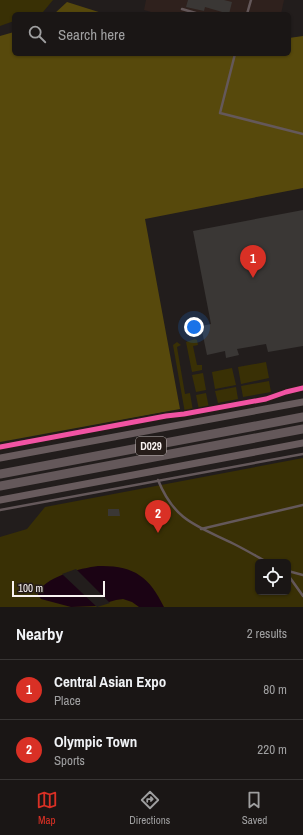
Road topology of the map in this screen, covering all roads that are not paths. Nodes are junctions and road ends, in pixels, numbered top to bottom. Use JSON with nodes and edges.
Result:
{"nodes":[{"id":1,"x":251,"y":0,"type":"edge"},
{"id":2,"x":182,"y":9,"type":"dead end"},
{"id":3,"x":192,"y":12,"type":"edge"},
{"id":4,"x":248,"y":12,"type":"edge"},
{"id":5,"x":235,"y":56,"type":"edge"},
{"id":6,"x":303,"y":134,"type":"edge"},
{"id":7,"x":303,"y":402,"type":"edge"},
{"id":8,"x":303,"y":417,"type":"edge"},
{"id":9,"x":303,"y":429,"type":"edge"},
{"id":10,"x":303,"y":443,"type":"edge"},
{"id":11,"x":303,"y":454,"type":"edge"},
{"id":12,"x":0,"y":458,"type":"edge"},
{"id":13,"x":0,"y":474,"type":"edge"},
{"id":14,"x":158,"y":480,"type":"junction"},
{"id":15,"x":0,"y":486,"type":"edge"},
{"id":16,"x":0,"y":500,"type":"edge"},
{"id":17,"x":303,"y":504,"type":"edge"},
{"id":18,"x":0,"y":510,"type":"edge"},
{"id":19,"x":200,"y":529,"type":"junction"},
{"id":20,"x":262,"y":559,"type":"edge"},
{"id":21,"x":291,"y":572,"type":"edge"},
{"id":22,"x":303,"y":575,"type":"edge"},
{"id":23,"x":291,"y":579,"type":"edge"},
{"id":24,"x":303,"y":596,"type":"edge"}],
"edges":[{"from":1,"to":4,"type":"lane"},
{"from":2,"to":3,"type":"lane"},
{"from":5,"to":6,"type":"lane"},
{"from":7,"to":12,"type":"main road"},
{"from":8,"to":13,"type":"highway","number":"D029"},
{"from":9,"to":15,"type":"highway","number":"D029"},
{"from":10,"to":16,"type":"main road"},
{"from":11,"to":14,"type":"lane"},
{"from":14,"to":18,"type":"lane"},
{"from":14,"to":19,"type":"lane"},
{"from":17,"to":19,"type":"lane"},
{"from":19,"to":20,"type":"lane"},
{"from":21,"to":22,"type":"lane"},
{"from":23,"to":24,"type":"lane"}]}
